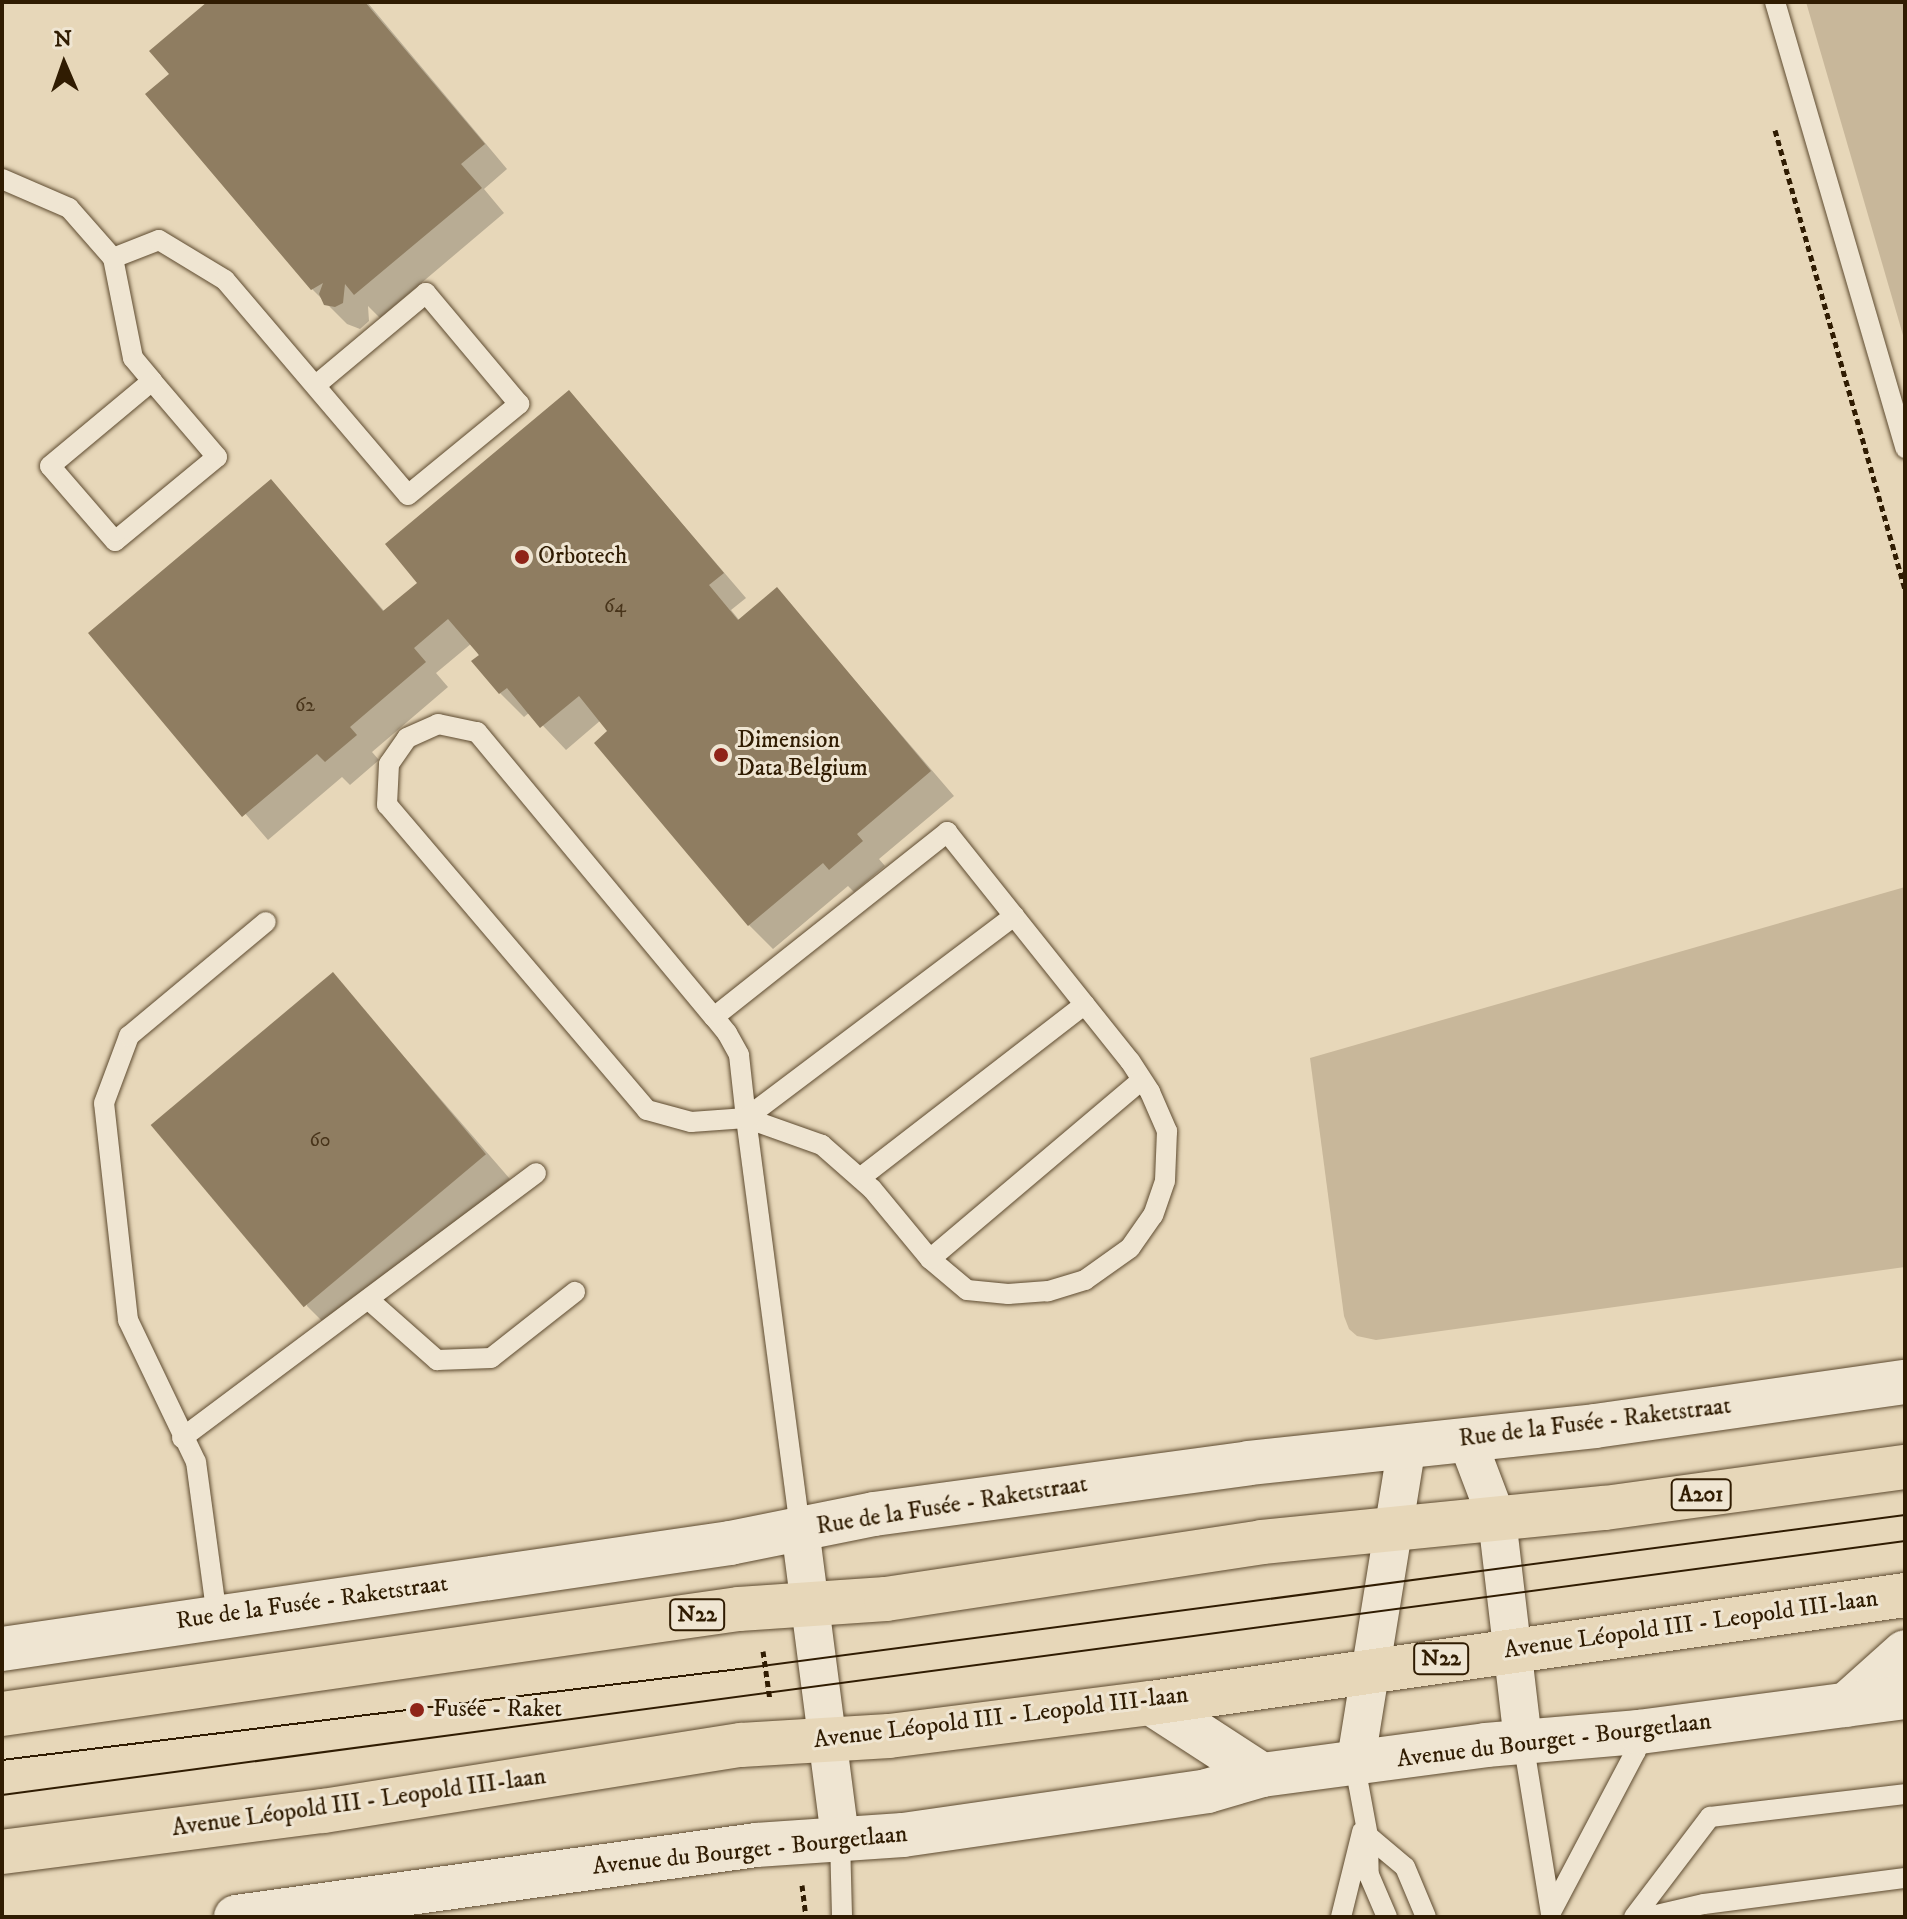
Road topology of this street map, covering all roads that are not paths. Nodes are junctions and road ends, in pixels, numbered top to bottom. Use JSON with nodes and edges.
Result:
{"nodes":[{"id":1,"x":1775,"y":2,"type":"edge"},
{"id":2,"x":2,"y":179,"type":"edge"},
{"id":3,"x":113,"y":258,"type":"junction"},
{"id":4,"x":152,"y":381,"type":"junction"},
{"id":5,"x":317,"y":384,"type":"junction"},
{"id":6,"x":1905,"y":448,"type":"edge"},
{"id":7,"x":1014,"y":916,"type":"junction"},
{"id":8,"x":266,"y":922,"type":"dead end"},
{"id":9,"x":1085,"y":1004,"type":"junction"},
{"id":10,"x":714,"y":1017,"type":"junction"},
{"id":11,"x":1142,"y":1080,"type":"junction"},
{"id":12,"x":746,"y":1118,"type":"junction"},
{"id":13,"x":536,"y":1173,"type":"dead end"},
{"id":14,"x":860,"y":1178,"type":"junction"},
{"id":15,"x":930,"y":1259,"type":"junction"},
{"id":16,"x":575,"y":1292,"type":"dead end"},
{"id":17,"x":369,"y":1300,"type":"junction"},
{"id":18,"x":1905,"y":1382,"type":"edge"},
{"id":19,"x":182,"y":1438,"type":"junction"},
{"id":20,"x":1467,"y":1440,"type":"junction"},
{"id":21,"x":1407,"y":1446,"type":"junction"},
{"id":22,"x":1905,"y":1467,"type":"edge"},
{"id":23,"x":1497,"y":1519,"type":"junction"},
{"id":24,"x":800,"y":1529,"type":"junction"},
{"id":25,"x":1393,"y":1529,"type":"junction"},
{"id":26,"x":1905,"y":1595,"type":"edge"},
{"id":27,"x":809,"y":1604,"type":"junction"},
{"id":28,"x":217,"y":1617,"type":"junction"},
{"id":29,"x":2,"y":1649,"type":"edge"},
{"id":30,"x":1512,"y":1649,"type":"junction"},
{"id":31,"x":1905,"y":1652,"type":"edge"},
{"id":32,"x":1370,"y":1669,"type":"junction"},
{"id":33,"x":1905,"y":1697,"type":"edge"},
{"id":34,"x":1151,"y":1703,"type":"junction"},
{"id":35,"x":1846,"y":1705,"type":"junction"},
{"id":36,"x":2,"y":1714,"type":"edge"},
{"id":37,"x":1639,"y":1732,"type":"junction"},
{"id":38,"x":827,"y":1739,"type":"junction"},
{"id":39,"x":1523,"y":1741,"type":"junction"},
{"id":40,"x":1355,"y":1766,"type":"junction"},
{"id":41,"x":1262,"y":1775,"type":"junction"},
{"id":42,"x":1905,"y":1794,"type":"edge"},
{"id":43,"x":1366,"y":1830,"type":"junction"},
{"id":44,"x":840,"y":1839,"type":"junction"},
{"id":45,"x":2,"y":1852,"type":"edge"},
{"id":46,"x":1905,"y":1878,"type":"edge"},
{"id":47,"x":1551,"y":1914,"type":"edge"},
{"id":48,"x":236,"y":1917,"type":"edge"},
{"id":49,"x":842,"y":1917,"type":"edge"},
{"id":50,"x":1341,"y":1917,"type":"edge"},
{"id":51,"x":1387,"y":1917,"type":"edge"},
{"id":52,"x":1426,"y":1917,"type":"edge"},
{"id":53,"x":1634,"y":1917,"type":"edge"},
{"id":54,"x":1648,"y":1917,"type":"edge"}],
"edges":[{"from":1,"to":6,"type":"lane"},
{"from":2,"to":3,"type":"lane"},
{"from":3,"to":4,"type":"lane"},
{"from":3,"to":5,"type":"lane"},
{"from":4,"to":4,"type":"lane"},
{"from":5,"to":5,"type":"lane"},
{"from":7,"to":9,"type":"lane"},
{"from":7,"to":10,"type":"lane"},
{"from":7,"to":12,"type":"lane"},
{"from":8,"to":19,"type":"lane"},
{"from":9,"to":11,"type":"lane"},
{"from":9,"to":14,"type":"lane"},
{"from":10,"to":12,"type":"lane"},
{"from":10,"to":12,"type":"lane"},
{"from":11,"to":15,"type":"lane"},
{"from":11,"to":15,"type":"lane"},
{"from":12,"to":14,"type":"lane"},
{"from":12,"to":24,"type":"lane"},
{"from":13,"to":17,"type":"lane"},
{"from":14,"to":15,"type":"lane"},
{"from":16,"to":17,"type":"lane"},
{"from":17,"to":19,"type":"lane"},
{"from":18,"to":20,"type":"street","name":"Rue de la Fusée - Raketstraat"},
{"from":19,"to":28,"type":"lane"},
{"from":20,"to":21,"type":"street","name":"Rue de la Fusée - Raketstraat"},
{"from":20,"to":23,"type":"street"},
{"from":21,"to":24,"type":"street","name":"Rue de la Fusée - Raketstraat"},
{"from":21,"to":25,"type":"street"},
{"from":22,"to":23,"type":"main road","number":"A201"},
{"from":23,"to":25,"type":"main road","number":"N22"},
{"from":23,"to":30,"type":"street"},
{"from":24,"to":27,"type":"street"},
{"from":24,"to":28,"type":"street","name":"Rue de la Fusée - Raketstraat"},
{"from":25,"to":27,"type":"main road","number":"N22"},
{"from":25,"to":32,"type":"street"},
{"from":26,"to":30,"type":"main road","name":"Avenue Léopold III - Leopold III-laan"},
{"from":27,"to":36,"type":"main road","number":"N22"},
{"from":27,"to":38,"type":"street"},
{"from":28,"to":29,"type":"street","name":"Rue de la Fusée - Raketstraat"},
{"from":30,"to":32,"type":"main road","name":"Avenue Léopold III - Leopold III-laan","number":"N22"},
{"from":30,"to":39,"type":"street"},
{"from":31,"to":35,"type":"street"},
{"from":32,"to":34,"type":"main road","name":"Avenue Léopold III - Leopold III-laan","number":"N22"},
{"from":32,"to":40,"type":"street"},
{"from":33,"to":35,"type":"street","name":"Avenue du Bourget - Bourgetlaan"},
{"from":34,"to":38,"type":"main road","name":"Avenue Léopold III - Leopold III-laan","number":"N22"},
{"from":34,"to":41,"type":"street"},
{"from":35,"to":37,"type":"street","name":"Avenue du Bourget - Bourgetlaan"},
{"from":37,"to":39,"type":"street","name":"Avenue du Bourget - Bourgetlaan"},
{"from":37,"to":47,"type":"lane"},
{"from":38,"to":44,"type":"street"},
{"from":38,"to":45,"type":"main road","name":"Avenue Léopold III - Leopold III-laan","number":"N22"},
{"from":39,"to":40,"type":"street","name":"Avenue du Bourget - Bourgetlaan"},
{"from":39,"to":47,"type":"lane"},
{"from":40,"to":41,"type":"street","name":"Avenue du Bourget - Bourgetlaan"},
{"from":40,"to":43,"type":"lane"},
{"from":41,"to":44,"type":"street","name":"Avenue du Bourget - Bourgetlaan"},
{"from":42,"to":53,"type":"lane"},
{"from":43,"to":50,"type":"lane"},
{"from":43,"to":51,"type":"lane"},
{"from":43,"to":52,"type":"lane"},
{"from":44,"to":48,"type":"street","name":"Avenue du Bourget - Bourgetlaan"},
{"from":44,"to":49,"type":"lane"},
{"from":46,"to":54,"type":"lane"}]}
